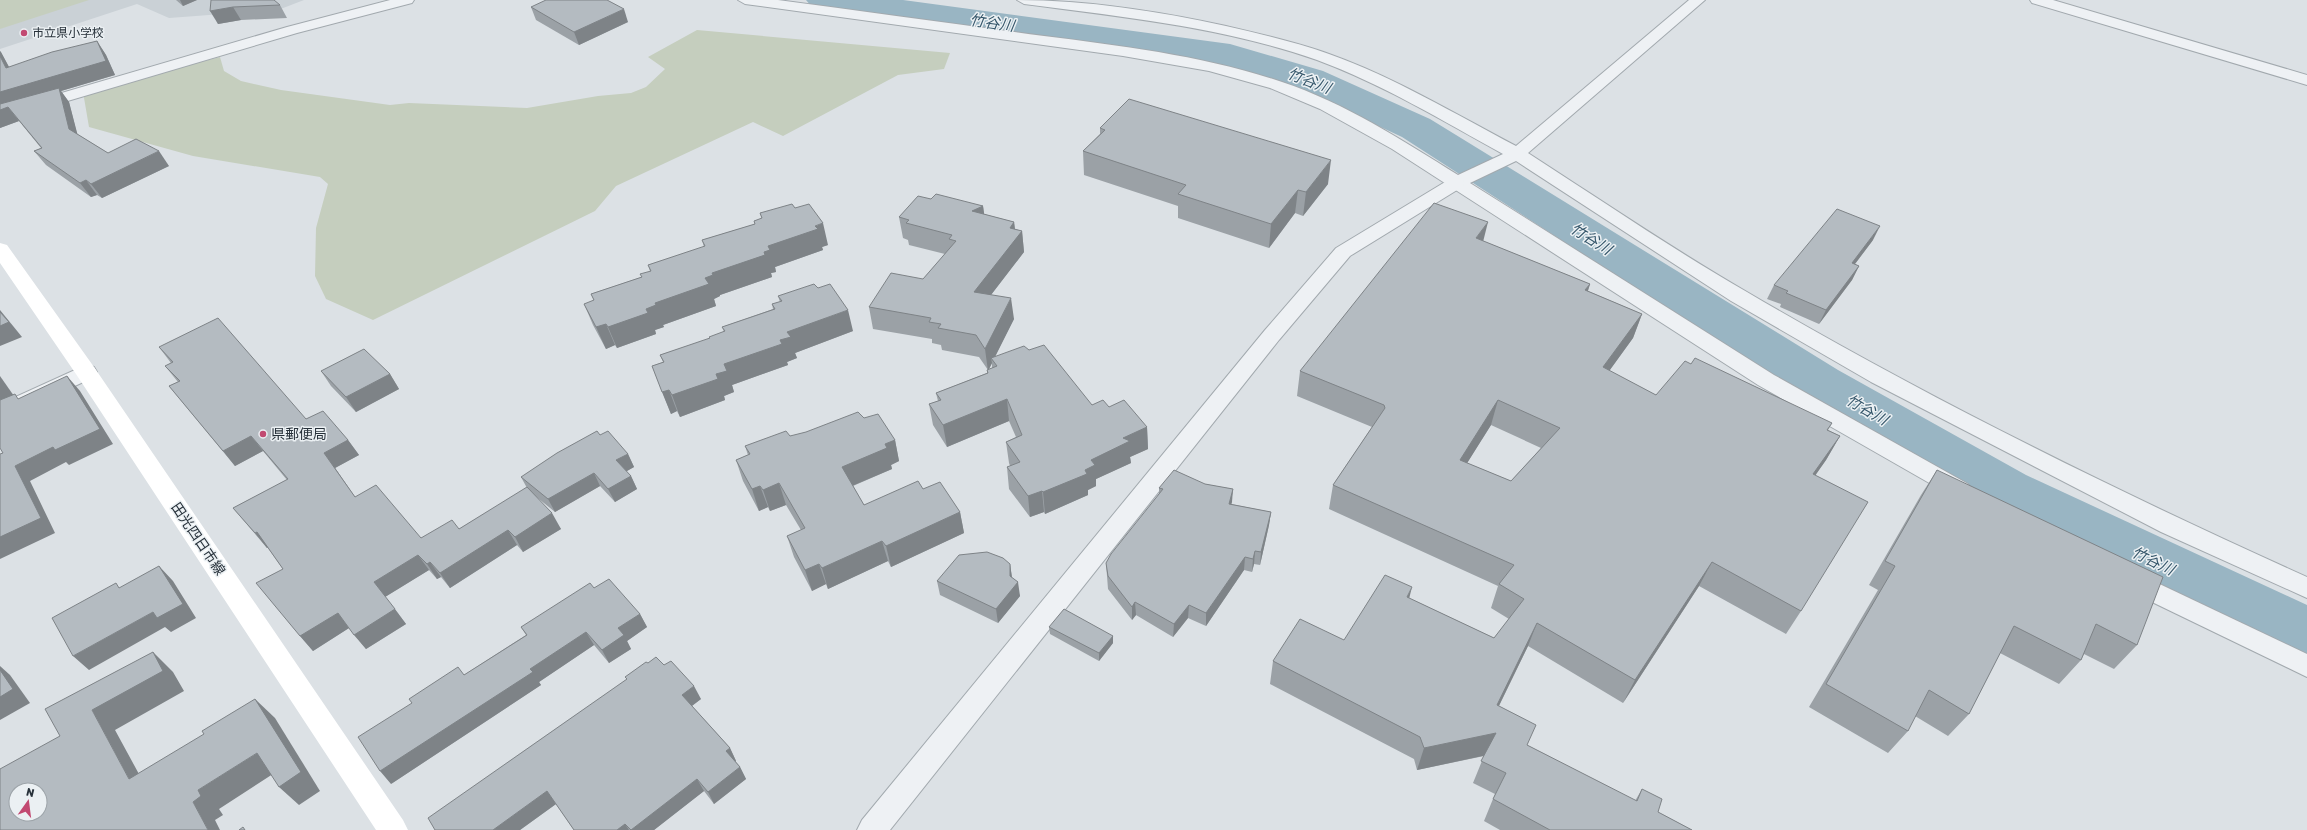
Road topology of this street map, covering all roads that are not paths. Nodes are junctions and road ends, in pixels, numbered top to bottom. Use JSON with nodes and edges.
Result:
{"nodes":[{"id":1,"x":407,"y":0,"type":"edge"},
{"id":2,"x":745,"y":0,"type":"edge"},
{"id":3,"x":1024,"y":0,"type":"edge"},
{"id":4,"x":1122,"y":0,"type":"edge"},
{"id":5,"x":1698,"y":0,"type":"edge"},
{"id":6,"x":2037,"y":0,"type":"edge"},
{"id":7,"x":1163,"y":17,"type":"junction"},
{"id":8,"x":2307,"y":80,"type":"edge"},
{"id":9,"x":0,"y":116,"type":"edge"},
{"id":10,"x":1512,"y":157,"type":"junction"},
{"id":11,"x":1461,"y":181,"type":"junction"},
{"id":12,"x":0,"y":249,"type":"edge"},
{"id":13,"x":86,"y":372,"type":"junction"},
{"id":14,"x":0,"y":413,"type":"edge"},
{"id":15,"x":1978,"y":500,"type":"edge"},
{"id":16,"x":2112,"y":571,"type":"edge"},
{"id":17,"x":2307,"y":588,"type":"edge"},
{"id":18,"x":2307,"y":666,"type":"edge"},
{"id":19,"x":393,"y":830,"type":"edge"},
{"id":20,"x":872,"y":830,"type":"edge"}],
"edges":[{"from":1,"to":9,"type":"street"},
{"from":2,"to":11,"type":"street"},
{"from":3,"to":7,"type":"street"},
{"from":4,"to":7,"type":"street"},
{"from":5,"to":10,"type":"street"},
{"from":6,"to":8,"type":"street"},
{"from":7,"to":10,"type":"street"},
{"from":10,"to":11,"type":"street"},
{"from":10,"to":17,"type":"street"},
{"from":11,"to":15,"type":"street"},
{"from":11,"to":20,"type":"street"},
{"from":12,"to":13,"type":"main road","name":"田光四日市線"},
{"from":13,"to":14,"type":"street"},
{"from":13,"to":19,"type":"main road","name":"田光四日市線"},
{"from":16,"to":18,"type":"street"}]}
